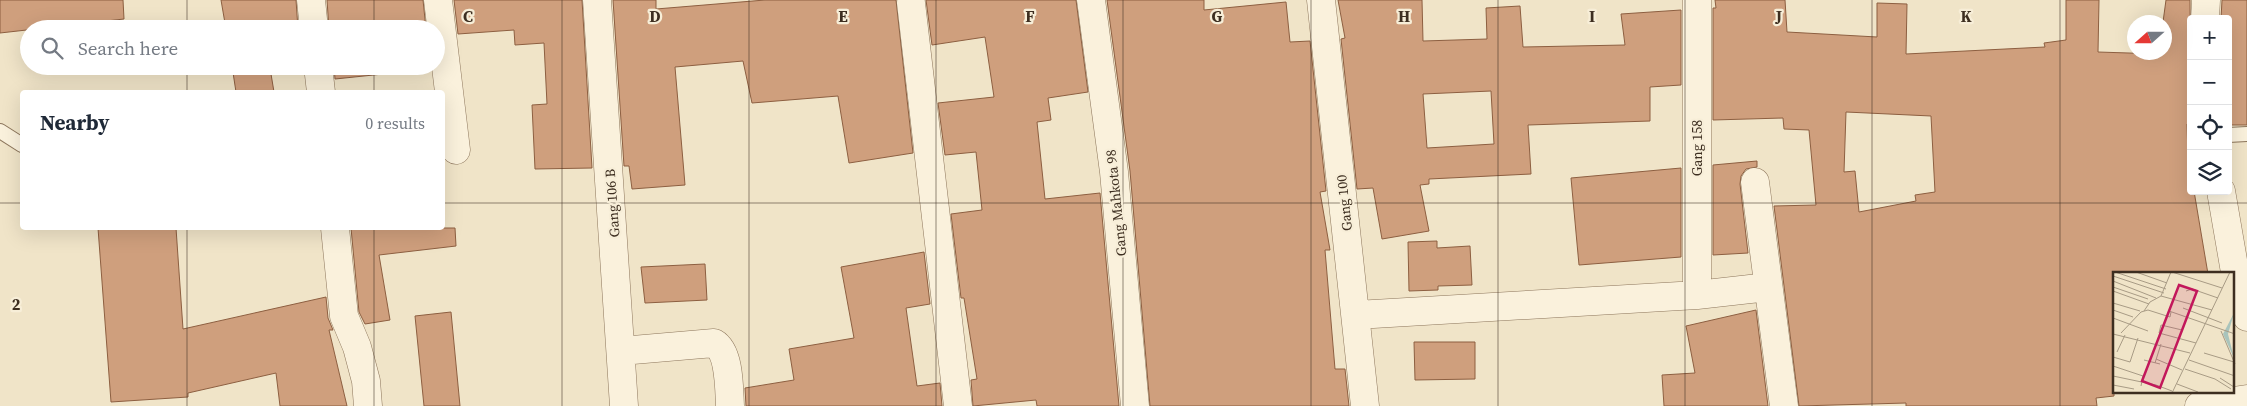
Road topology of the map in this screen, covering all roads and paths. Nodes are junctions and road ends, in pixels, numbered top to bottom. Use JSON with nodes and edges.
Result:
{"nodes":[{"id":1,"x":311,"y":0,"type":"edge"},
{"id":2,"x":438,"y":0,"type":"edge"},
{"id":3,"x":597,"y":0,"type":"edge"},
{"id":4,"x":1091,"y":0,"type":"edge"},
{"id":5,"x":1321,"y":0,"type":"edge"},
{"id":6,"x":1697,"y":0,"type":"edge"},
{"id":7,"x":2206,"y":0,"type":"edge"},
{"id":8,"x":911,"y":3,"type":"dead end"},
{"id":9,"x":2206,"y":15,"type":"edge"},
{"id":10,"x":313,"y":20,"type":"edge"},
{"id":11,"x":440,"y":20,"type":"edge"},
{"id":12,"x":445,"y":58,"type":"edge"},
{"id":13,"x":319,"y":75,"type":"edge"},
{"id":14,"x":321,"y":90,"type":"edge"},
{"id":15,"x":0,"y":132,"type":"edge"},
{"id":16,"x":2247,"y":134,"type":"edge"},
{"id":17,"x":2232,"y":135,"type":"edge"},
{"id":18,"x":20,"y":143,"type":"edge"},
{"id":19,"x":456,"y":150,"type":"dead end"},
{"id":20,"x":1755,"y":182,"type":"dead end"},
{"id":21,"x":2222,"y":195,"type":"edge"},
{"id":22,"x":335,"y":230,"type":"edge"},
{"id":23,"x":1768,"y":287,"type":"junction"},
{"id":24,"x":1697,"y":295,"type":"junction"},
{"id":25,"x":1356,"y":315,"type":"junction"},
{"id":26,"x":2247,"y":317,"type":"edge"},
{"id":27,"x":621,"y":351,"type":"junction"},
{"id":28,"x":2247,"y":399,"type":"edge"},
{"id":29,"x":368,"y":406,"type":"edge"},
{"id":30,"x":624,"y":406,"type":"edge"},
{"id":31,"x":730,"y":406,"type":"edge"},
{"id":32,"x":958,"y":406,"type":"edge"},
{"id":33,"x":1135,"y":406,"type":"edge"},
{"id":34,"x":1365,"y":406,"type":"edge"},
{"id":35,"x":1784,"y":406,"type":"edge"},
{"id":36,"x":2199,"y":406,"type":"edge"}],
"edges":[{"from":1,"to":10,"type":"street"},
{"from":2,"to":11,"type":"street"},
{"from":3,"to":27,"type":"street","name":"Gang 106 B"},
{"from":4,"to":33,"type":"street","name":"Gang Mahkota 98"},
{"from":5,"to":25,"type":"street","name":"Gang 100"},
{"from":6,"to":24,"type":"street","name":"Gang 158"},
{"from":7,"to":9,"type":"street"},
{"from":8,"to":32,"type":"street"},
{"from":12,"to":19,"type":"street"},
{"from":13,"to":14,"type":"street"},
{"from":15,"to":18,"type":"lane"},
{"from":16,"to":17,"type":"lane"},
{"from":20,"to":23,"type":"street"},
{"from":21,"to":26,"type":"street"},
{"from":22,"to":29,"type":"street"},
{"from":23,"to":24,"type":"street"},
{"from":23,"to":35,"type":"street"},
{"from":24,"to":25,"type":"street"},
{"from":25,"to":34,"type":"street","name":"Gang 100"},
{"from":27,"to":30,"type":"street","name":"Gang 106 B"},
{"from":27,"to":31,"type":"street"},
{"from":28,"to":36,"type":"street"}]}
